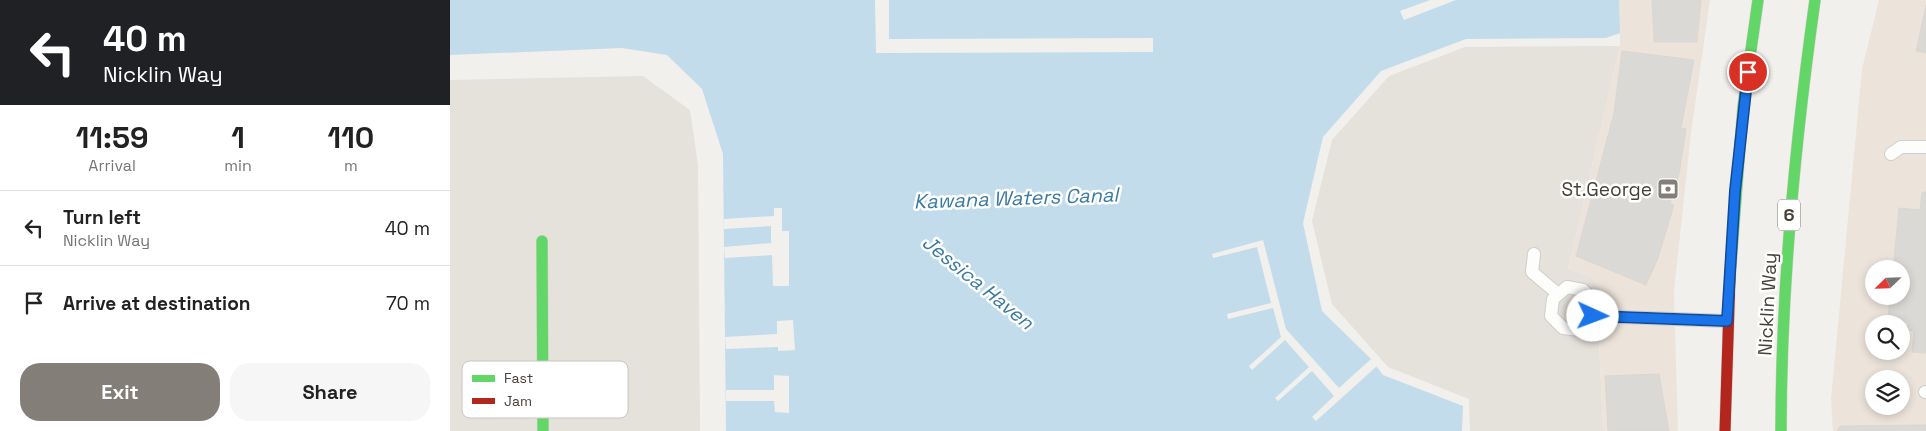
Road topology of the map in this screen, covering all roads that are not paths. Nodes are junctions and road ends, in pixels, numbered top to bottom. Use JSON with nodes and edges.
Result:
{"nodes":[{"id":1,"x":1758,"y":0,"type":"edge"},
{"id":2,"x":1815,"y":0,"type":"edge"},
{"id":3,"x":1926,"y":147,"type":"edge"},
{"id":4,"x":1891,"y":154,"type":"dead end"},
{"id":5,"x":542,"y":241,"type":"dead end"},
{"id":6,"x":1534,"y":254,"type":"dead end"},
{"id":7,"x":1558,"y":294,"type":"junction"},
{"id":8,"x":1593,"y":316,"type":"junction"},
{"id":9,"x":1727,"y":321,"type":"junction"},
{"id":10,"x":543,"y":361,"type":"edge"},
{"id":11,"x":543,"y":418,"type":"edge"},
{"id":12,"x":543,"y":431,"type":"edge"},
{"id":13,"x":1725,"y":431,"type":"edge"},
{"id":14,"x":1781,"y":431,"type":"edge"}],
"edges":[{"from":1,"to":9,"type":"main road","name":"Nicklin Way"},
{"from":2,"to":14,"type":"main road","name":"Nicklin Way","number":"6"},
{"from":3,"to":4,"type":"lane"},
{"from":5,"to":10,"type":"main road"},
{"from":6,"to":7,"type":"lane"},
{"from":7,"to":8,"type":"lane"},
{"from":7,"to":8,"type":"lane"},
{"from":8,"to":9,"type":"lane"},
{"from":9,"to":13,"type":"main road","name":"Nicklin Way"},
{"from":11,"to":12,"type":"main road"}]}
